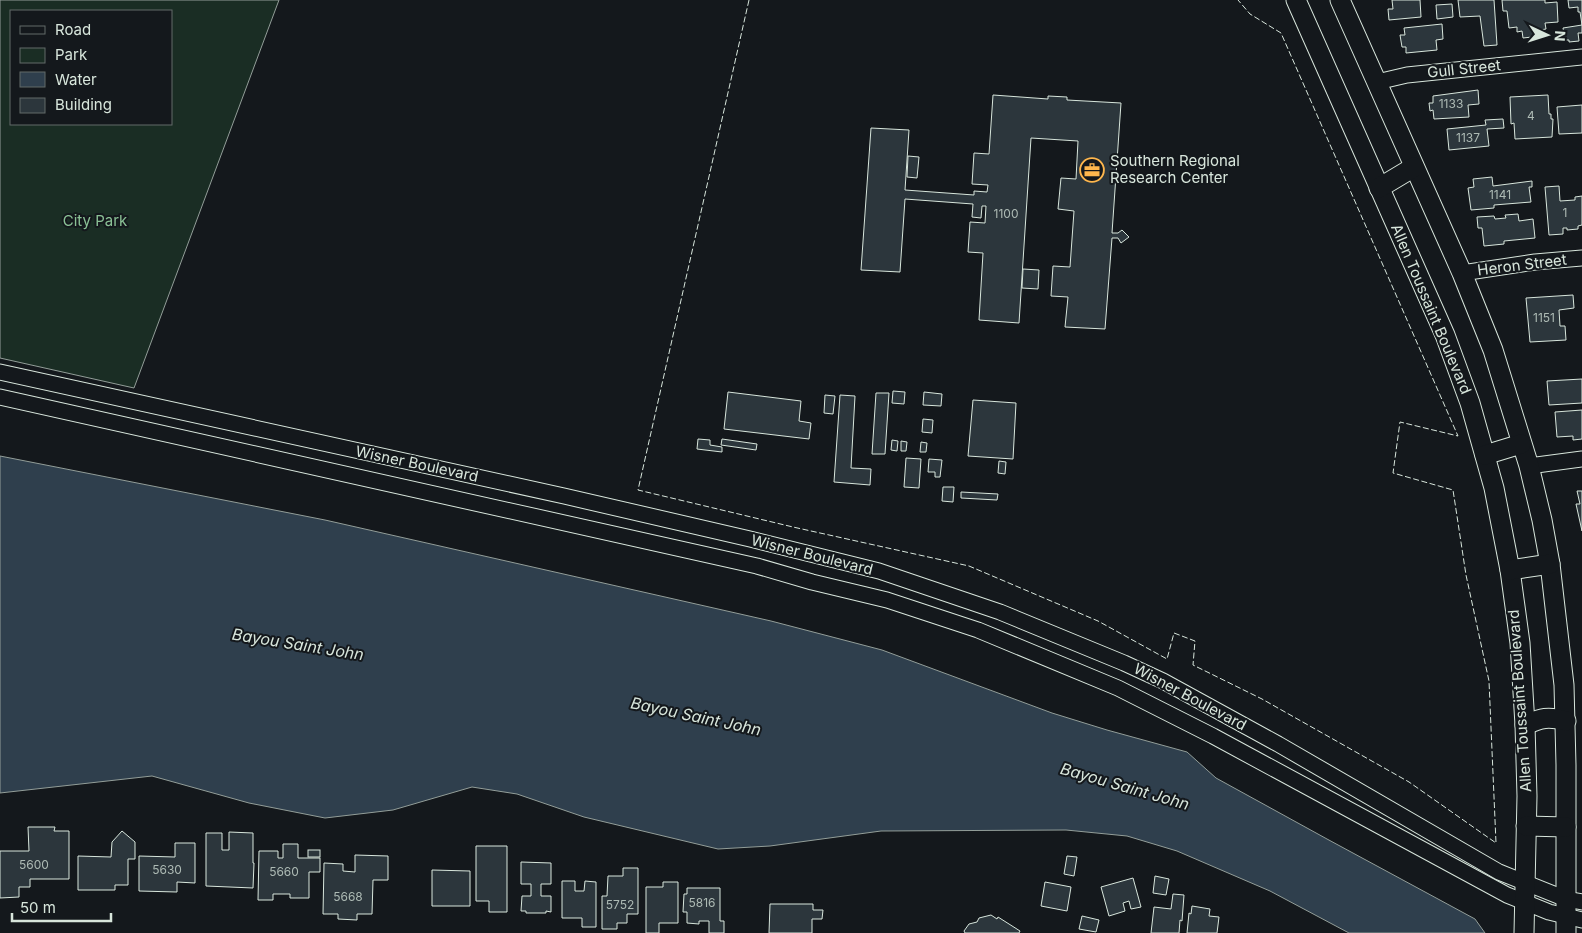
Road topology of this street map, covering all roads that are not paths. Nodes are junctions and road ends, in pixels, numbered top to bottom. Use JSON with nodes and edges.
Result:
{"nodes":[{"id":1,"x":1296,"y":0,"type":"edge"},
{"id":2,"x":1340,"y":0,"type":"edge"},
{"id":3,"x":1582,"y":57,"type":"edge"},
{"id":4,"x":1377,"y":82,"type":"junction"},
{"id":5,"x":1414,"y":167,"type":"junction"},
{"id":6,"x":1379,"y":188,"type":"junction"},
{"id":7,"x":1582,"y":258,"type":"edge"},
{"id":8,"x":1462,"y":273,"type":"junction"},
{"id":9,"x":0,"y":372,"type":"edge"},
{"id":10,"x":0,"y":397,"type":"edge"},
{"id":11,"x":1521,"y":444,"type":"junction"},
{"id":12,"x":1484,"y":455,"type":"junction"},
{"id":13,"x":1582,"y":459,"type":"edge"},
{"id":14,"x":1529,"y":466,"type":"junction"},
{"id":15,"x":1550,"y":564,"type":"junction"},
{"id":16,"x":1510,"y":570,"type":"junction"},
{"id":17,"x":1162,"y":681,"type":"junction"},
{"id":18,"x":1150,"y":704,"type":"junction"},
{"id":19,"x":1566,"y":721,"type":"junction"},
{"id":20,"x":1525,"y":725,"type":"junction"},
{"id":21,"x":1278,"y":744,"type":"junction"},
{"id":22,"x":1265,"y":765,"type":"junction"},
{"id":23,"x":1526,"y":826,"type":"junction"},
{"id":24,"x":1566,"y":827,"type":"junction"},
{"id":25,"x":1526,"y":883,"type":"junction"},
{"id":26,"x":1525,"y":902,"type":"junction"},
{"id":27,"x":1572,"y":914,"type":"edge"},
{"id":28,"x":1524,"y":933,"type":"edge"}],
"edges":[{"from":1,"to":6,"type":"main road","name":"Allen Toussaint Boulevard"},
{"from":2,"to":4,"type":"main road"},
{"from":3,"to":4,"type":"street","name":"Gull Street"},
{"from":4,"to":5,"type":"main road"},
{"from":5,"to":6,"type":"main road"},
{"from":5,"to":8,"type":"main road"},
{"from":6,"to":12,"type":"main road","name":"Allen Toussaint Boulevard"},
{"from":7,"to":8,"type":"street","name":"Heron Street"},
{"from":8,"to":11,"type":"main road"},
{"from":9,"to":17,"type":"street","name":"Wisner Boulevard"},
{"from":10,"to":18,"type":"street","name":"Wisner Boulevard"},
{"from":11,"to":12,"type":"main road"},
{"from":11,"to":14,"type":"main road"},
{"from":12,"to":16,"type":"main road","name":"Allen Toussaint Boulevard"},
{"from":13,"to":14,"type":"street"},
{"from":14,"to":15,"type":"main road"},
{"from":15,"to":16,"type":"main road"},
{"from":15,"to":19,"type":"main road"},
{"from":16,"to":20,"type":"main road","name":"Allen Toussaint Boulevard"},
{"from":17,"to":18,"type":"street"},
{"from":17,"to":21,"type":"street","name":"Wisner Boulevard"},
{"from":18,"to":22,"type":"street","name":"Wisner Boulevard"},
{"from":19,"to":20,"type":"main road"},
{"from":19,"to":24,"type":"main road"},
{"from":20,"to":23,"type":"main road","name":"Allen Toussaint Boulevard"},
{"from":21,"to":22,"type":"street"},
{"from":21,"to":25,"type":"street","name":"Wisner Boulevard"},
{"from":22,"to":26,"type":"street","name":"Wisner Boulevard"},
{"from":23,"to":24,"type":"main road"},
{"from":23,"to":25,"type":"main road","name":"Allen Toussaint Boulevard"},
{"from":24,"to":27,"type":"main road"},
{"from":25,"to":26,"type":"main road","name":"Allen Toussaint Boulevard"},
{"from":25,"to":27,"type":"street","name":"Wisner Boulevard"},
{"from":26,"to":27,"type":"street","name":"Wisner Boulevard"},
{"from":26,"to":28,"type":"main road","name":"Allen Toussaint Boulevard"}]}
